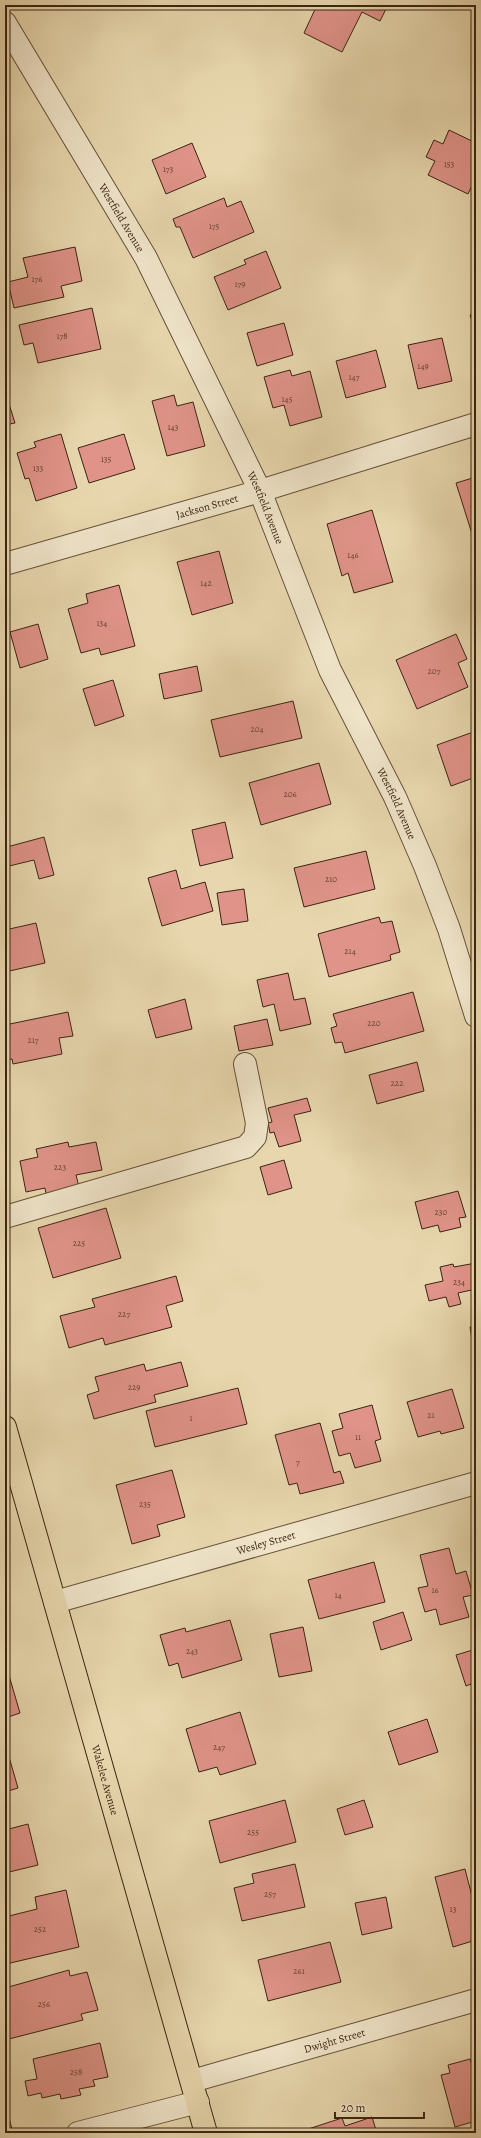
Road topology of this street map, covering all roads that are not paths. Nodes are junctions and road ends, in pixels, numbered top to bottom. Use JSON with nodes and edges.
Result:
{"nodes":[{"id":1,"x":5,"y":23,"type":"edge"},
{"id":2,"x":476,"y":424,"type":"edge"},
{"id":3,"x":260,"y":491,"type":"junction"},
{"id":4,"x":5,"y":564,"type":"edge"},
{"id":5,"x":476,"y":1016,"type":"edge"},
{"id":6,"x":245,"y":1064,"type":"dead end"},
{"id":7,"x":5,"y":1217,"type":"edge"},
{"id":8,"x":5,"y":1428,"type":"edge"},
{"id":9,"x":476,"y":1483,"type":"edge"},
{"id":10,"x":55,"y":1602,"type":"junction"},
{"id":11,"x":476,"y":2000,"type":"edge"},
{"id":12,"x":192,"y":2081,"type":"junction"},
{"id":13,"x":198,"y":2102,"type":"junction"},
{"id":14,"x":78,"y":2133,"type":"edge"},
{"id":15,"x":206,"y":2133,"type":"edge"}],
"edges":[{"from":1,"to":3,"type":"street","name":"Westfield Avenue"},
{"from":2,"to":3,"type":"street","name":"Jackson Street"},
{"from":3,"to":4,"type":"street","name":"Jackson Street"},
{"from":3,"to":5,"type":"street","name":"Westfield Avenue"},
{"from":6,"to":7,"type":"street"},
{"from":8,"to":10,"type":"main road","name":"Wakelee Avenue"},
{"from":9,"to":10,"type":"street","name":"Wesley Street"},
{"from":10,"to":12,"type":"main road","name":"Wakelee Avenue"},
{"from":11,"to":12,"type":"street","name":"Dwight Street"},
{"from":12,"to":13,"type":"main road","name":"Wakelee Avenue"},
{"from":13,"to":14,"type":"street"},
{"from":13,"to":15,"type":"main road","name":"Wakelee Avenue"}]}
